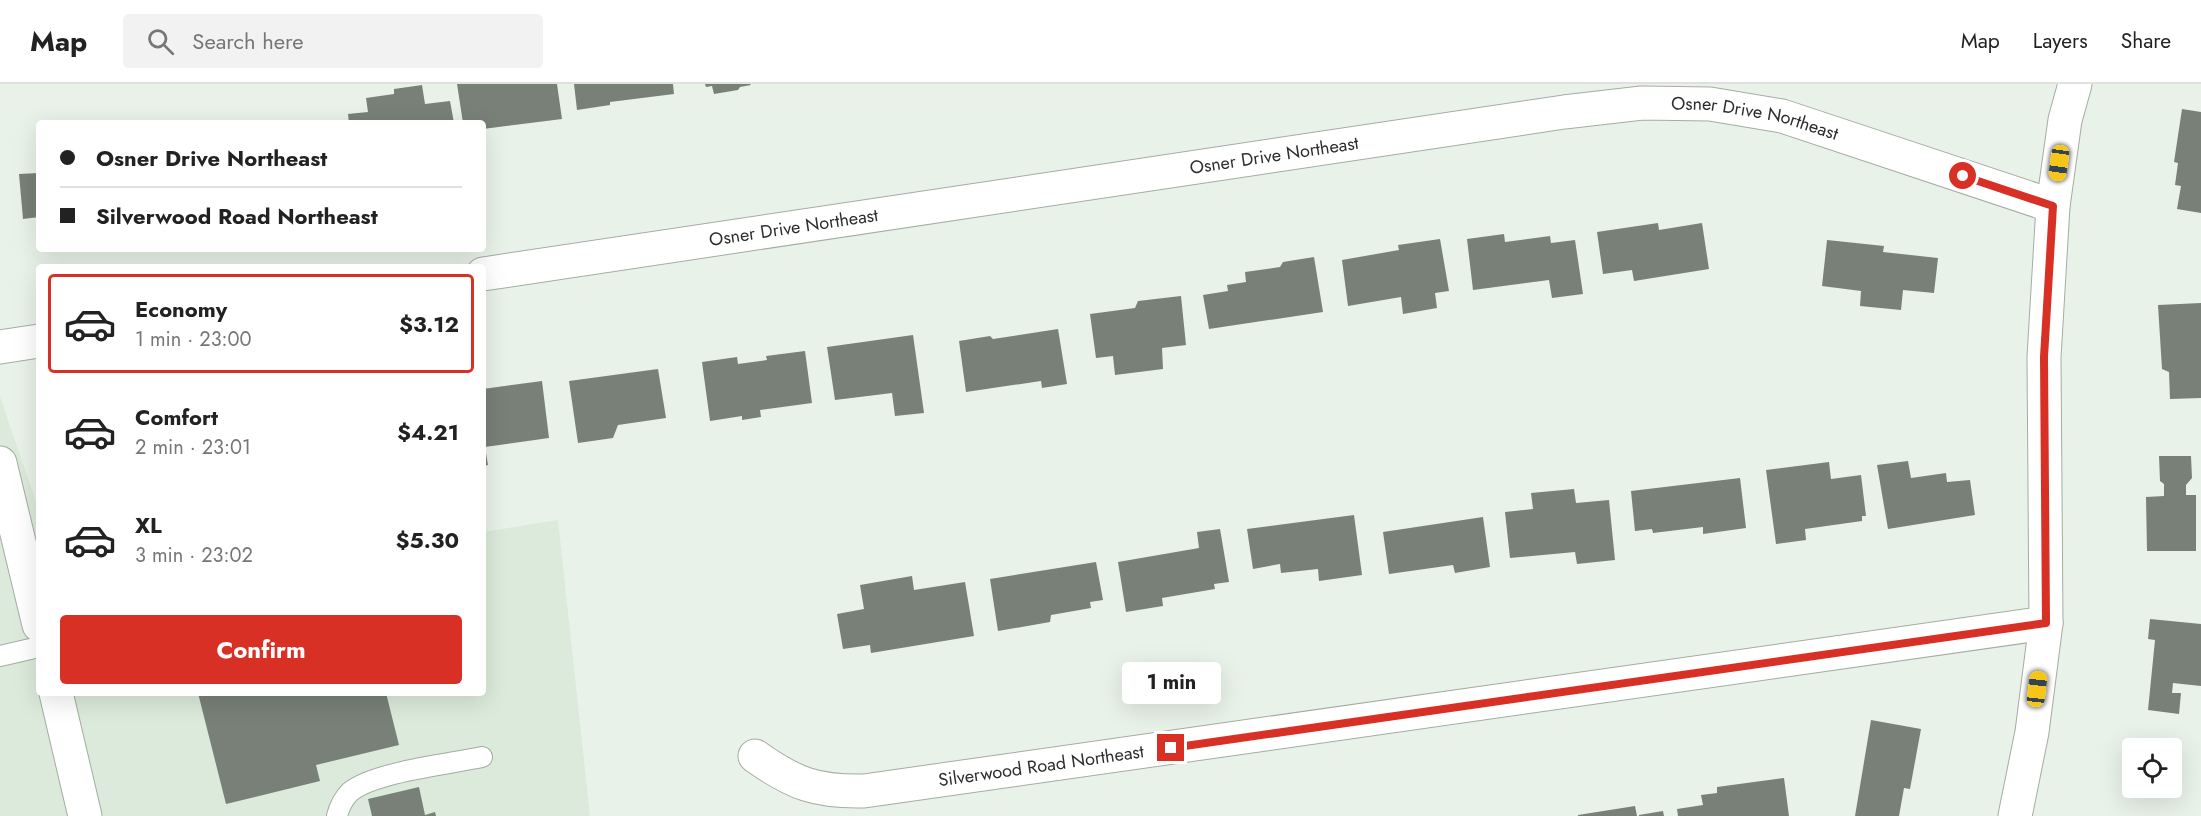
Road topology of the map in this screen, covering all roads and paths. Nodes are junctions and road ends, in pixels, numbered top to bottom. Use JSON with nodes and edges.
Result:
{"nodes":[{"id":1,"x":2075,"y":84,"type":"edge"},
{"id":2,"x":2053,"y":206,"type":"junction"},
{"id":3,"x":486,"y":274,"type":"edge"},
{"id":4,"x":36,"y":341,"type":"edge"},
{"id":5,"x":0,"y":347,"type":"edge"},
{"id":6,"x":0,"y":463,"type":"edge"},
{"id":7,"x":36,"y":613,"type":"edge"},
{"id":8,"x":2046,"y":623,"type":"junction"},
{"id":9,"x":36,"y":649,"type":"edge"},
{"id":10,"x":0,"y":656,"type":"edge"},
{"id":11,"x":57,"y":696,"type":"edge"},
{"id":12,"x":755,"y":756,"type":"dead end"},
{"id":13,"x":482,"y":757,"type":"dead end"},
{"id":14,"x":85,"y":816,"type":"edge"},
{"id":15,"x":337,"y":816,"type":"edge"},
{"id":16,"x":2015,"y":816,"type":"edge"}],
"edges":[{"from":1,"to":2,"type":"street"},
{"from":2,"to":3,"type":"street","name":"Osner Drive Northeast"},
{"from":2,"to":8,"type":"street"},
{"from":4,"to":5,"type":"street"},
{"from":6,"to":7,"type":"street"},
{"from":8,"to":12,"type":"street","name":"Silverwood Road Northeast"},
{"from":8,"to":16,"type":"street"},
{"from":9,"to":10,"type":"lane"},
{"from":11,"to":14,"type":"street"},
{"from":13,"to":15,"type":"lane"}]}
